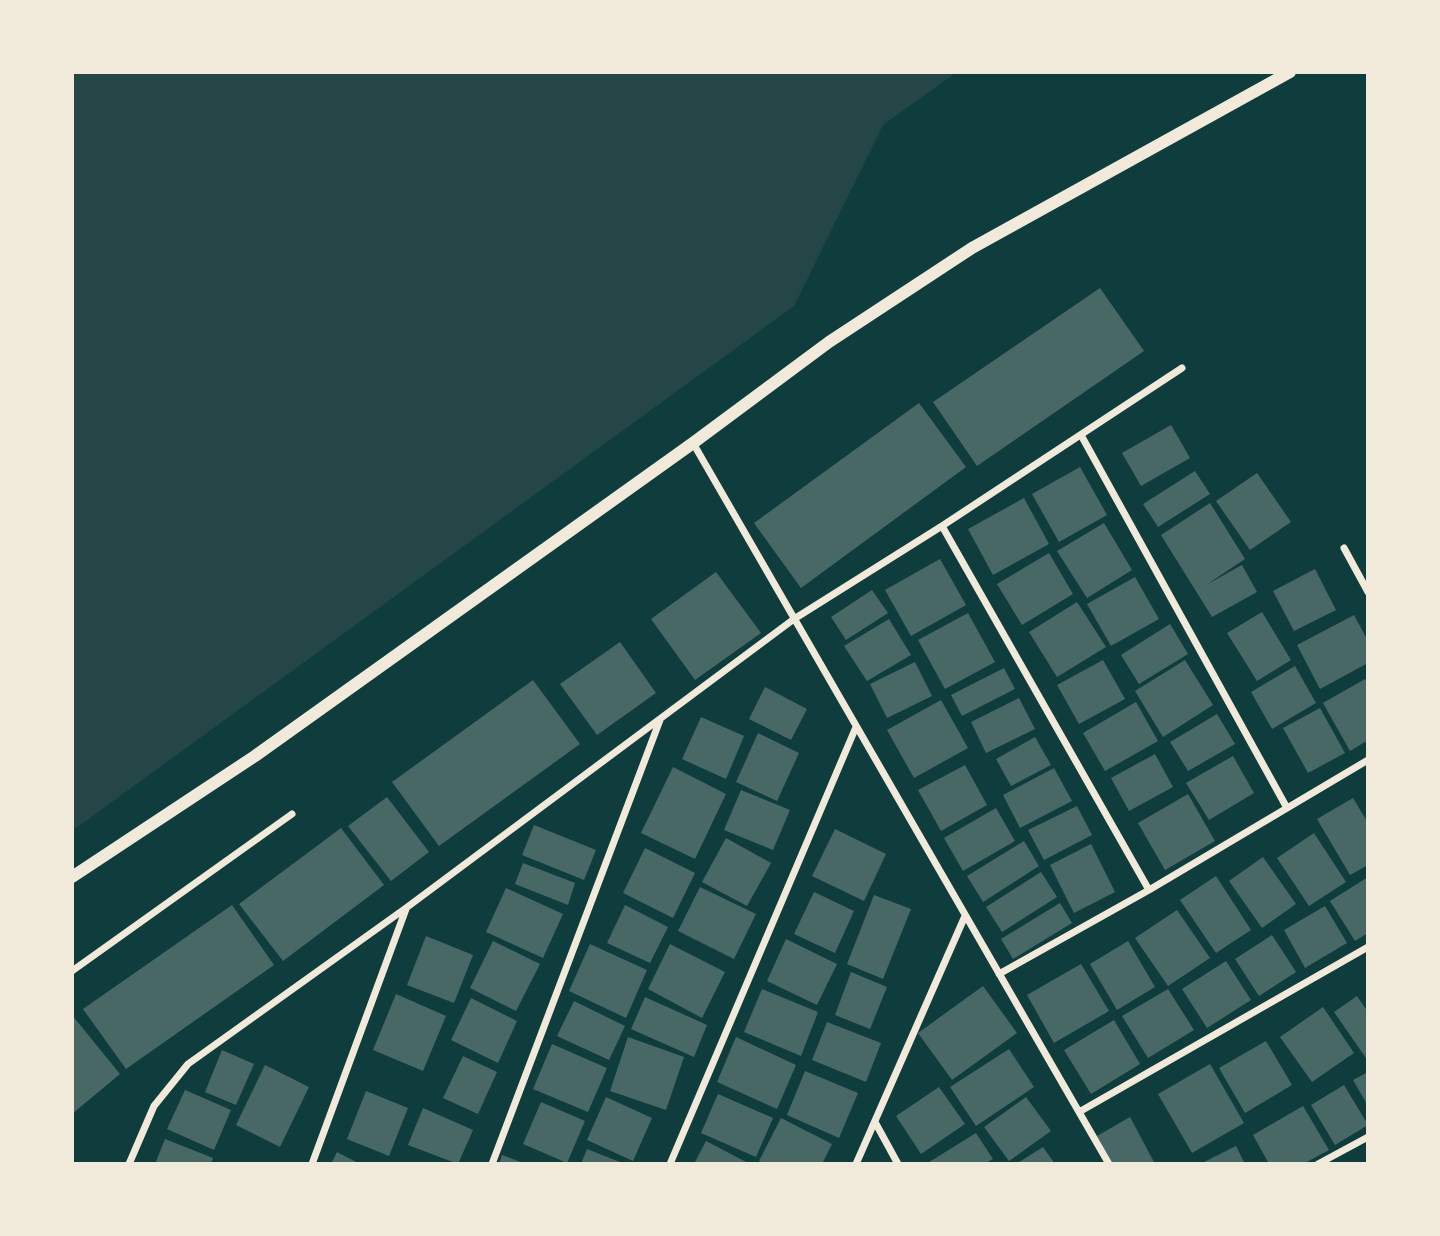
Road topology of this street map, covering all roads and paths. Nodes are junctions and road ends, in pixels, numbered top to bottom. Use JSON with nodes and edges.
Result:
{"nodes":[{"id":1,"x":1290,"y":72,"type":"edge"},
{"id":2,"x":1182,"y":368,"type":"dead end"},
{"id":3,"x":1081,"y":435,"type":"junction"},
{"id":4,"x":693,"y":443,"type":"junction"},
{"id":5,"x":942,"y":526,"type":"junction"},
{"id":6,"x":1344,"y":548,"type":"dead end"},
{"id":7,"x":1368,"y":592,"type":"edge"},
{"id":8,"x":794,"y":619,"type":"junction"},
{"id":9,"x":660,"y":720,"type":"junction"},
{"id":10,"x":856,"y":727,"type":"junction"},
{"id":11,"x":1368,"y":760,"type":"edge"},
{"id":12,"x":1287,"y":808,"type":"junction"},
{"id":13,"x":292,"y":814,"type":"dead end"},
{"id":14,"x":72,"y":877,"type":"edge"},
{"id":15,"x":1149,"y":890,"type":"junction"},
{"id":16,"x":406,"y":908,"type":"junction"},
{"id":17,"x":965,"y":916,"type":"junction"},
{"id":18,"x":1368,"y":947,"type":"edge"},
{"id":19,"x":72,"y":971,"type":"edge"},
{"id":20,"x":999,"y":974,"type":"junction"},
{"id":21,"x":1079,"y":1112,"type":"junction"},
{"id":22,"x":875,"y":1122,"type":"junction"},
{"id":23,"x":1368,"y":1137,"type":"edge"},
{"id":24,"x":129,"y":1164,"type":"edge"},
{"id":25,"x":312,"y":1164,"type":"edge"},
{"id":26,"x":492,"y":1164,"type":"edge"},
{"id":27,"x":670,"y":1164,"type":"edge"},
{"id":28,"x":856,"y":1164,"type":"edge"},
{"id":29,"x":898,"y":1164,"type":"edge"},
{"id":30,"x":1109,"y":1164,"type":"edge"},
{"id":31,"x":1318,"y":1164,"type":"edge"}],
"edges":[{"from":1,"to":4,"type":"street"},
{"from":2,"to":3,"type":"street"},
{"from":3,"to":5,"type":"street"},
{"from":3,"to":12,"type":"street"},
{"from":4,"to":8,"type":"street"},
{"from":4,"to":14,"type":"street"},
{"from":5,"to":8,"type":"street"},
{"from":5,"to":15,"type":"street"},
{"from":6,"to":7,"type":"street"},
{"from":8,"to":9,"type":"street"},
{"from":8,"to":10,"type":"street"},
{"from":9,"to":16,"type":"street"},
{"from":9,"to":26,"type":"street"},
{"from":10,"to":17,"type":"street"},
{"from":10,"to":27,"type":"street"},
{"from":11,"to":12,"type":"street"},
{"from":12,"to":15,"type":"street"},
{"from":13,"to":19,"type":"street"},
{"from":15,"to":20,"type":"street"},
{"from":16,"to":24,"type":"street"},
{"from":16,"to":25,"type":"street"},
{"from":17,"to":20,"type":"street"},
{"from":17,"to":22,"type":"street"},
{"from":18,"to":21,"type":"street"},
{"from":20,"to":21,"type":"street"},
{"from":21,"to":30,"type":"street"},
{"from":22,"to":28,"type":"street"},
{"from":22,"to":29,"type":"street"},
{"from":23,"to":31,"type":"street"}]}
